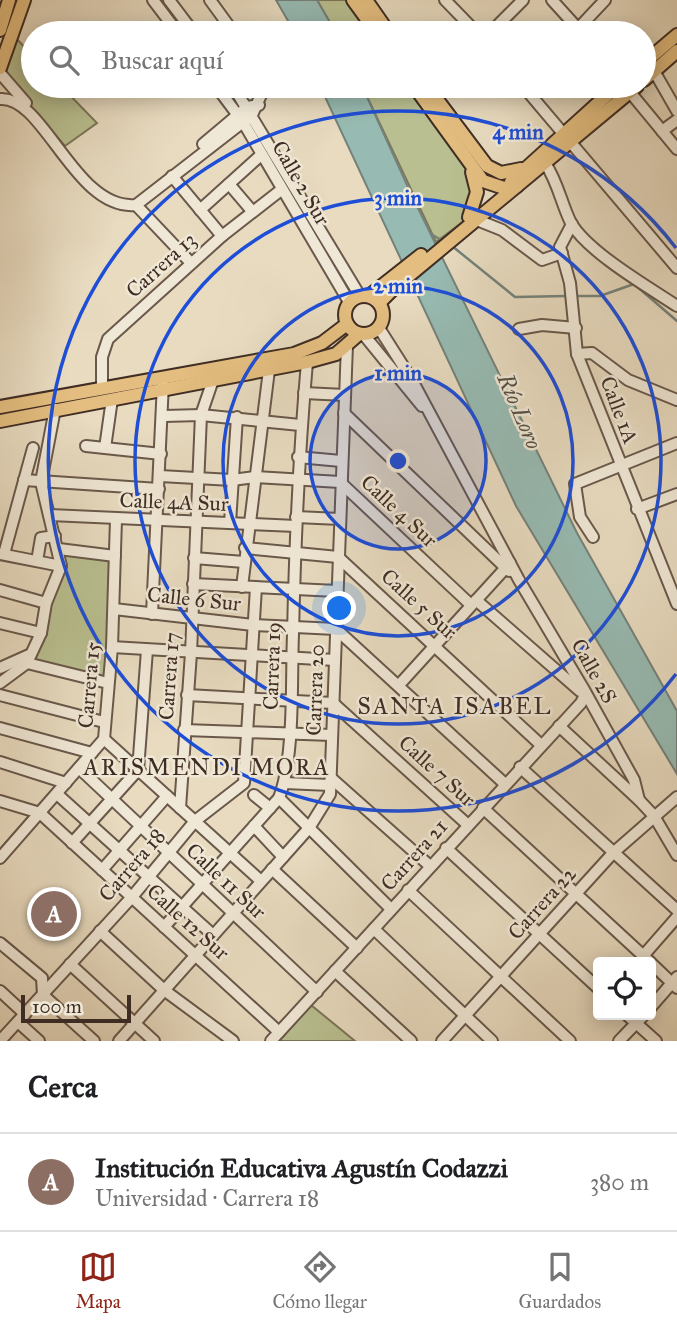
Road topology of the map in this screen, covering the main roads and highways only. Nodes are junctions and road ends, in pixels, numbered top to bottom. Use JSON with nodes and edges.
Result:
{"nodes":[{"id":1,"x":9,"y":0,"type":"edge"},
{"id":2,"x":24,"y":0,"type":"edge"},
{"id":3,"x":353,"y":0,"type":"edge"},
{"id":4,"x":366,"y":0,"type":"edge"},
{"id":5,"x":368,"y":21,"type":"edge"},
{"id":6,"x":381,"y":21,"type":"edge"},
{"id":7,"x":0,"y":30,"type":"edge"},
{"id":8,"x":677,"y":35,"type":"edge"},
{"id":9,"x":677,"y":51,"type":"edge"},
{"id":10,"x":656,"y":60,"type":"edge"},
{"id":11,"x":656,"y":65,"type":"edge"},
{"id":12,"x":0,"y":71,"type":"edge"},
{"id":13,"x":422,"y":98,"type":"edge"},
{"id":14,"x":439,"y":98,"type":"edge"},
{"id":15,"x":605,"y":98,"type":"edge"},
{"id":16,"x":618,"y":98,"type":"edge"},
{"id":17,"x":567,"y":138,"type":"junction"},
{"id":18,"x":471,"y":168,"type":"junction"},
{"id":19,"x":525,"y":168,"type":"junction"},
{"id":20,"x":511,"y":187,"type":"junction"},
{"id":21,"x":470,"y":221,"type":"junction"},
{"id":22,"x":365,"y":299,"type":"junction"},
{"id":23,"x":347,"y":324,"type":"junction"},
{"id":24,"x":361,"y":335,"type":"junction"},
{"id":25,"x":163,"y":383,"type":"junction"},
{"id":26,"x":0,"y":407,"type":"edge"},
{"id":27,"x":0,"y":421,"type":"edge"}],
"edges":[{"from":1,"to":7,"type":"main road"},
{"from":2,"to":12,"type":"main road"},
{"from":3,"to":5,"type":"main road"},
{"from":4,"to":6,"type":"main road"},
{"from":8,"to":10,"type":"main road"},
{"from":9,"to":11,"type":"main road"},
{"from":13,"to":18,"type":"main road"},
{"from":14,"to":19,"type":"main road"},
{"from":15,"to":17,"type":"main road"},
{"from":16,"to":17,"type":"main road"},
{"from":17,"to":19,"type":"main road"},
{"from":17,"to":20,"type":"main road"},
{"from":18,"to":20,"type":"main road"},
{"from":18,"to":21,"type":"main road"},
{"from":19,"to":20,"type":"main road"},
{"from":20,"to":21,"type":"main road"},
{"from":21,"to":22,"type":"main road"},
{"from":22,"to":23,"type":"main road"},
{"from":22,"to":24,"type":"main road"},
{"from":23,"to":24,"type":"main road"},
{"from":23,"to":25,"type":"main road"},
{"from":24,"to":25,"type":"main road"},
{"from":25,"to":26,"type":"main road"},
{"from":25,"to":27,"type":"main road"}]}
